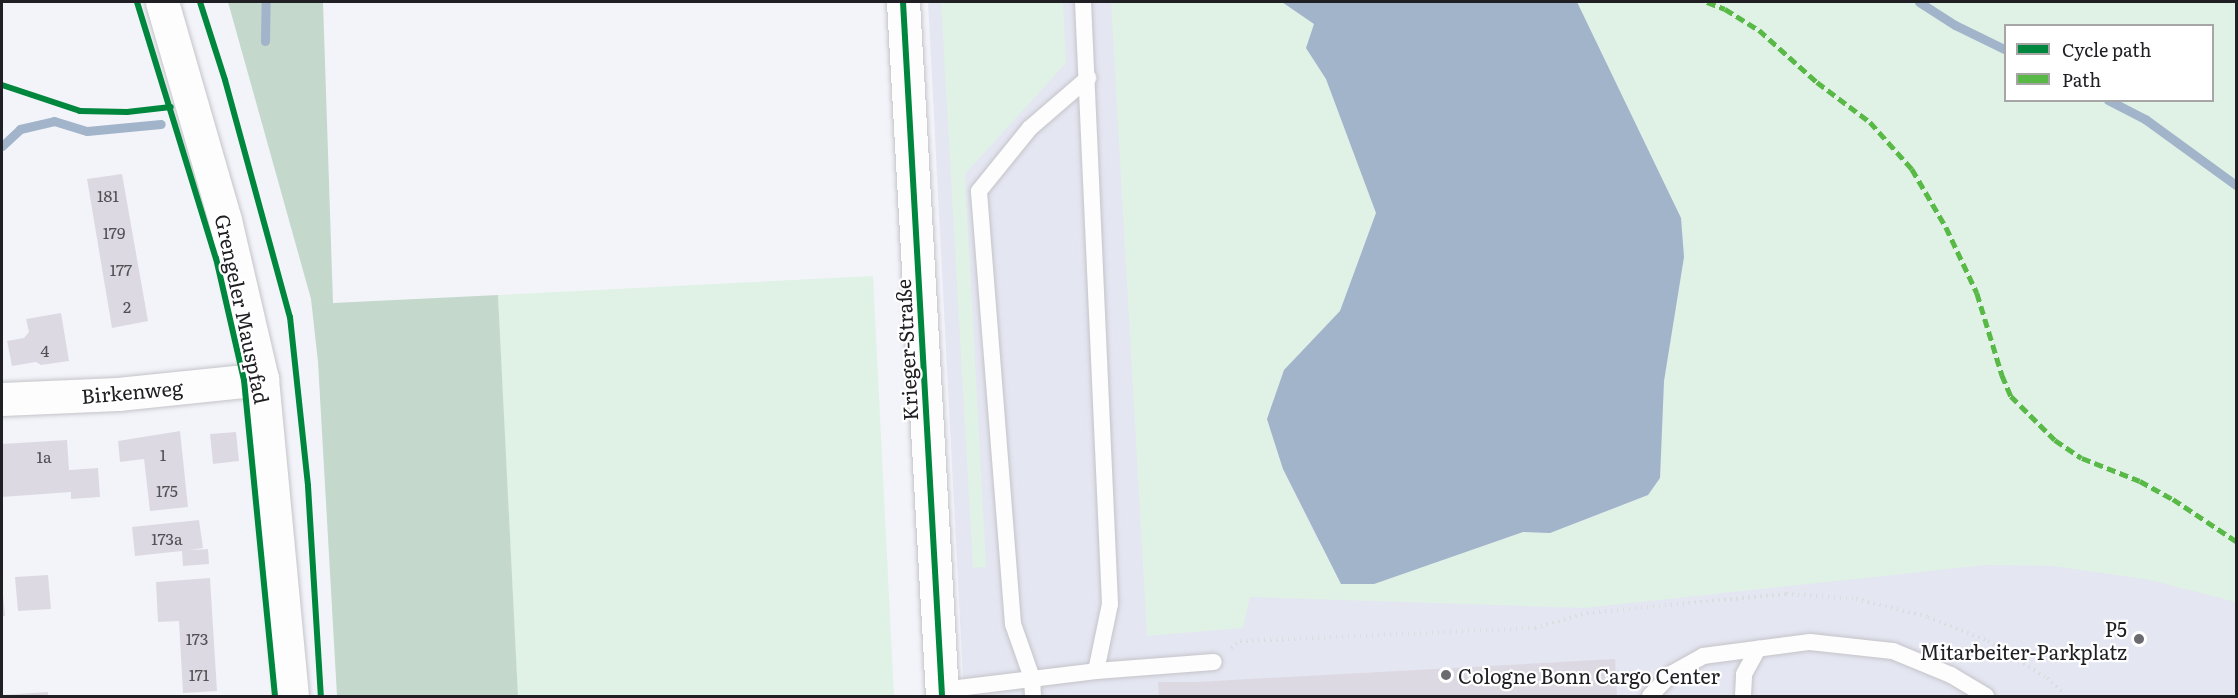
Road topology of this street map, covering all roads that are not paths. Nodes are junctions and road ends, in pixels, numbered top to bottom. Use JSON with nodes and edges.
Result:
{"nodes":[{"id":1,"x":162,"y":2,"type":"edge"},
{"id":2,"x":903,"y":2,"type":"edge"},
{"id":3,"x":1083,"y":2,"type":"edge"},
{"id":4,"x":1088,"y":78,"type":"junction"},
{"id":5,"x":262,"y":379,"type":"junction"},
{"id":6,"x":2,"y":399,"type":"edge"},
{"id":7,"x":1758,"y":649,"type":"junction"},
{"id":8,"x":1214,"y":662,"type":"road end"},
{"id":9,"x":1096,"y":670,"type":"junction"},
{"id":10,"x":1032,"y":678,"type":"junction"},
{"id":11,"x":1971,"y":692,"type":"edge"},
{"id":12,"x":942,"y":693,"type":"edge"},
{"id":13,"x":292,"y":696,"type":"edge"},
{"id":14,"x":1033,"y":696,"type":"edge"},
{"id":15,"x":1650,"y":696,"type":"edge"},
{"id":16,"x":1743,"y":696,"type":"edge"},
{"id":17,"x":1986,"y":696,"type":"edge"}],
"edges":[{"from":1,"to":5,"type":"street","name":"Grengeler Mauspfad"},
{"from":2,"to":12,"type":"street","name":"Krieger-Straße"},
{"from":3,"to":4,"type":"lane"},
{"from":4,"to":9,"type":"lane"},
{"from":4,"to":10,"type":"lane"},
{"from":5,"to":6,"type":"street","name":"Birkenweg"},
{"from":5,"to":13,"type":"street","name":"Grengeler Mauspfad"},
{"from":7,"to":11,"type":"lane"},
{"from":7,"to":15,"type":"lane"},
{"from":7,"to":16,"type":"lane"},
{"from":8,"to":9,"type":"lane"},
{"from":9,"to":10,"type":"lane"},
{"from":10,"to":12,"type":"lane"},
{"from":10,"to":14,"type":"lane"},
{"from":11,"to":17,"type":"lane"}]}
